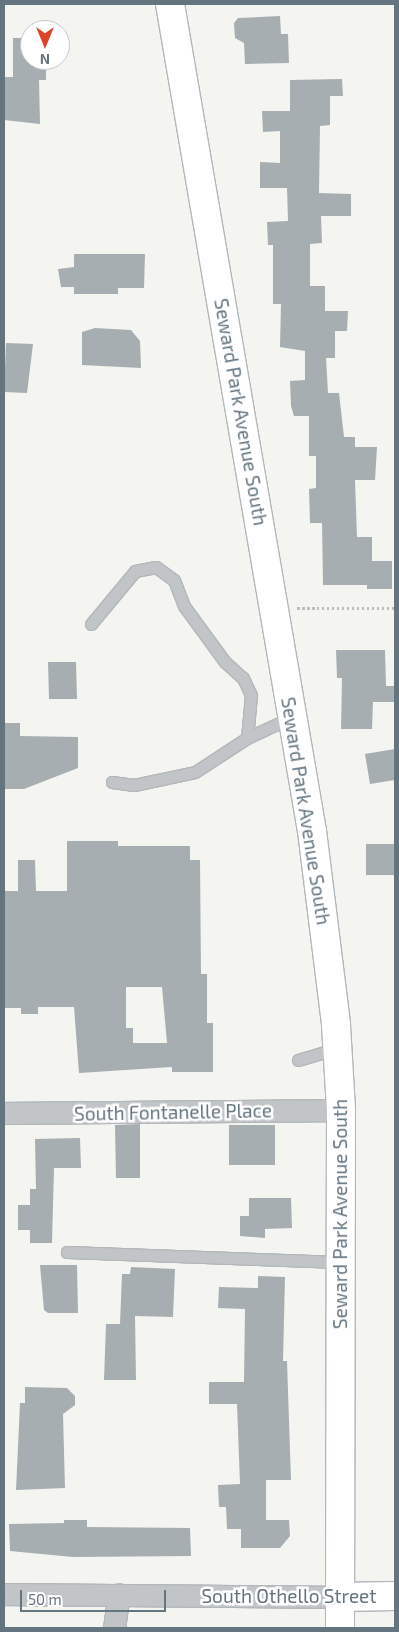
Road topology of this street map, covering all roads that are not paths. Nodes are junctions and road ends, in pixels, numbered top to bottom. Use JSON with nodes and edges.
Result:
{"nodes":[{"id":1,"x":170,"y":4,"type":"edge"},
{"id":2,"x":91,"y":624,"type":"dead end"},
{"id":3,"x":293,"y":716,"type":"junction"},
{"id":4,"x":247,"y":738,"type":"junction"},
{"id":5,"x":112,"y":782,"type":"dead end"},
{"id":6,"x":338,"y":1048,"type":"junction"},
{"id":7,"x":298,"y":1060,"type":"dead end"},
{"id":8,"x":342,"y":1110,"type":"junction"},
{"id":9,"x":4,"y":1113,"type":"edge"},
{"id":10,"x":67,"y":1252,"type":"dead end"},
{"id":11,"x":340,"y":1262,"type":"junction"},
{"id":12,"x":4,"y":1594,"type":"edge"},
{"id":13,"x":119,"y":1594,"type":"junction"},
{"id":14,"x":340,"y":1596,"type":"junction"},
{"id":15,"x":395,"y":1596,"type":"edge"},
{"id":16,"x":114,"y":1628,"type":"edge"},
{"id":17,"x":340,"y":1628,"type":"edge"}],
"edges":[{"from":1,"to":3,"type":"main road","name":"Seward Park Avenue South"},
{"from":2,"to":4,"type":"lane"},
{"from":3,"to":4,"type":"lane"},
{"from":3,"to":6,"type":"main road","name":"Seward Park Avenue South"},
{"from":4,"to":5,"type":"lane"},
{"from":6,"to":7,"type":"lane"},
{"from":6,"to":8,"type":"main road","name":"Seward Park Avenue South"},
{"from":8,"to":9,"type":"street","name":"South Fontanelle Place"},
{"from":8,"to":11,"type":"main road","name":"Seward Park Avenue South"},
{"from":10,"to":11,"type":"lane"},
{"from":11,"to":14,"type":"main road","name":"Seward Park Avenue South"},
{"from":12,"to":13,"type":"street","name":"South Othello Street"},
{"from":13,"to":14,"type":"street","name":"South Othello Street"},
{"from":13,"to":16,"type":"street"},
{"from":14,"to":15,"type":"main road","name":"South Othello Street"},
{"from":14,"to":17,"type":"main road","name":"Seward Park Avenue South"}]}
